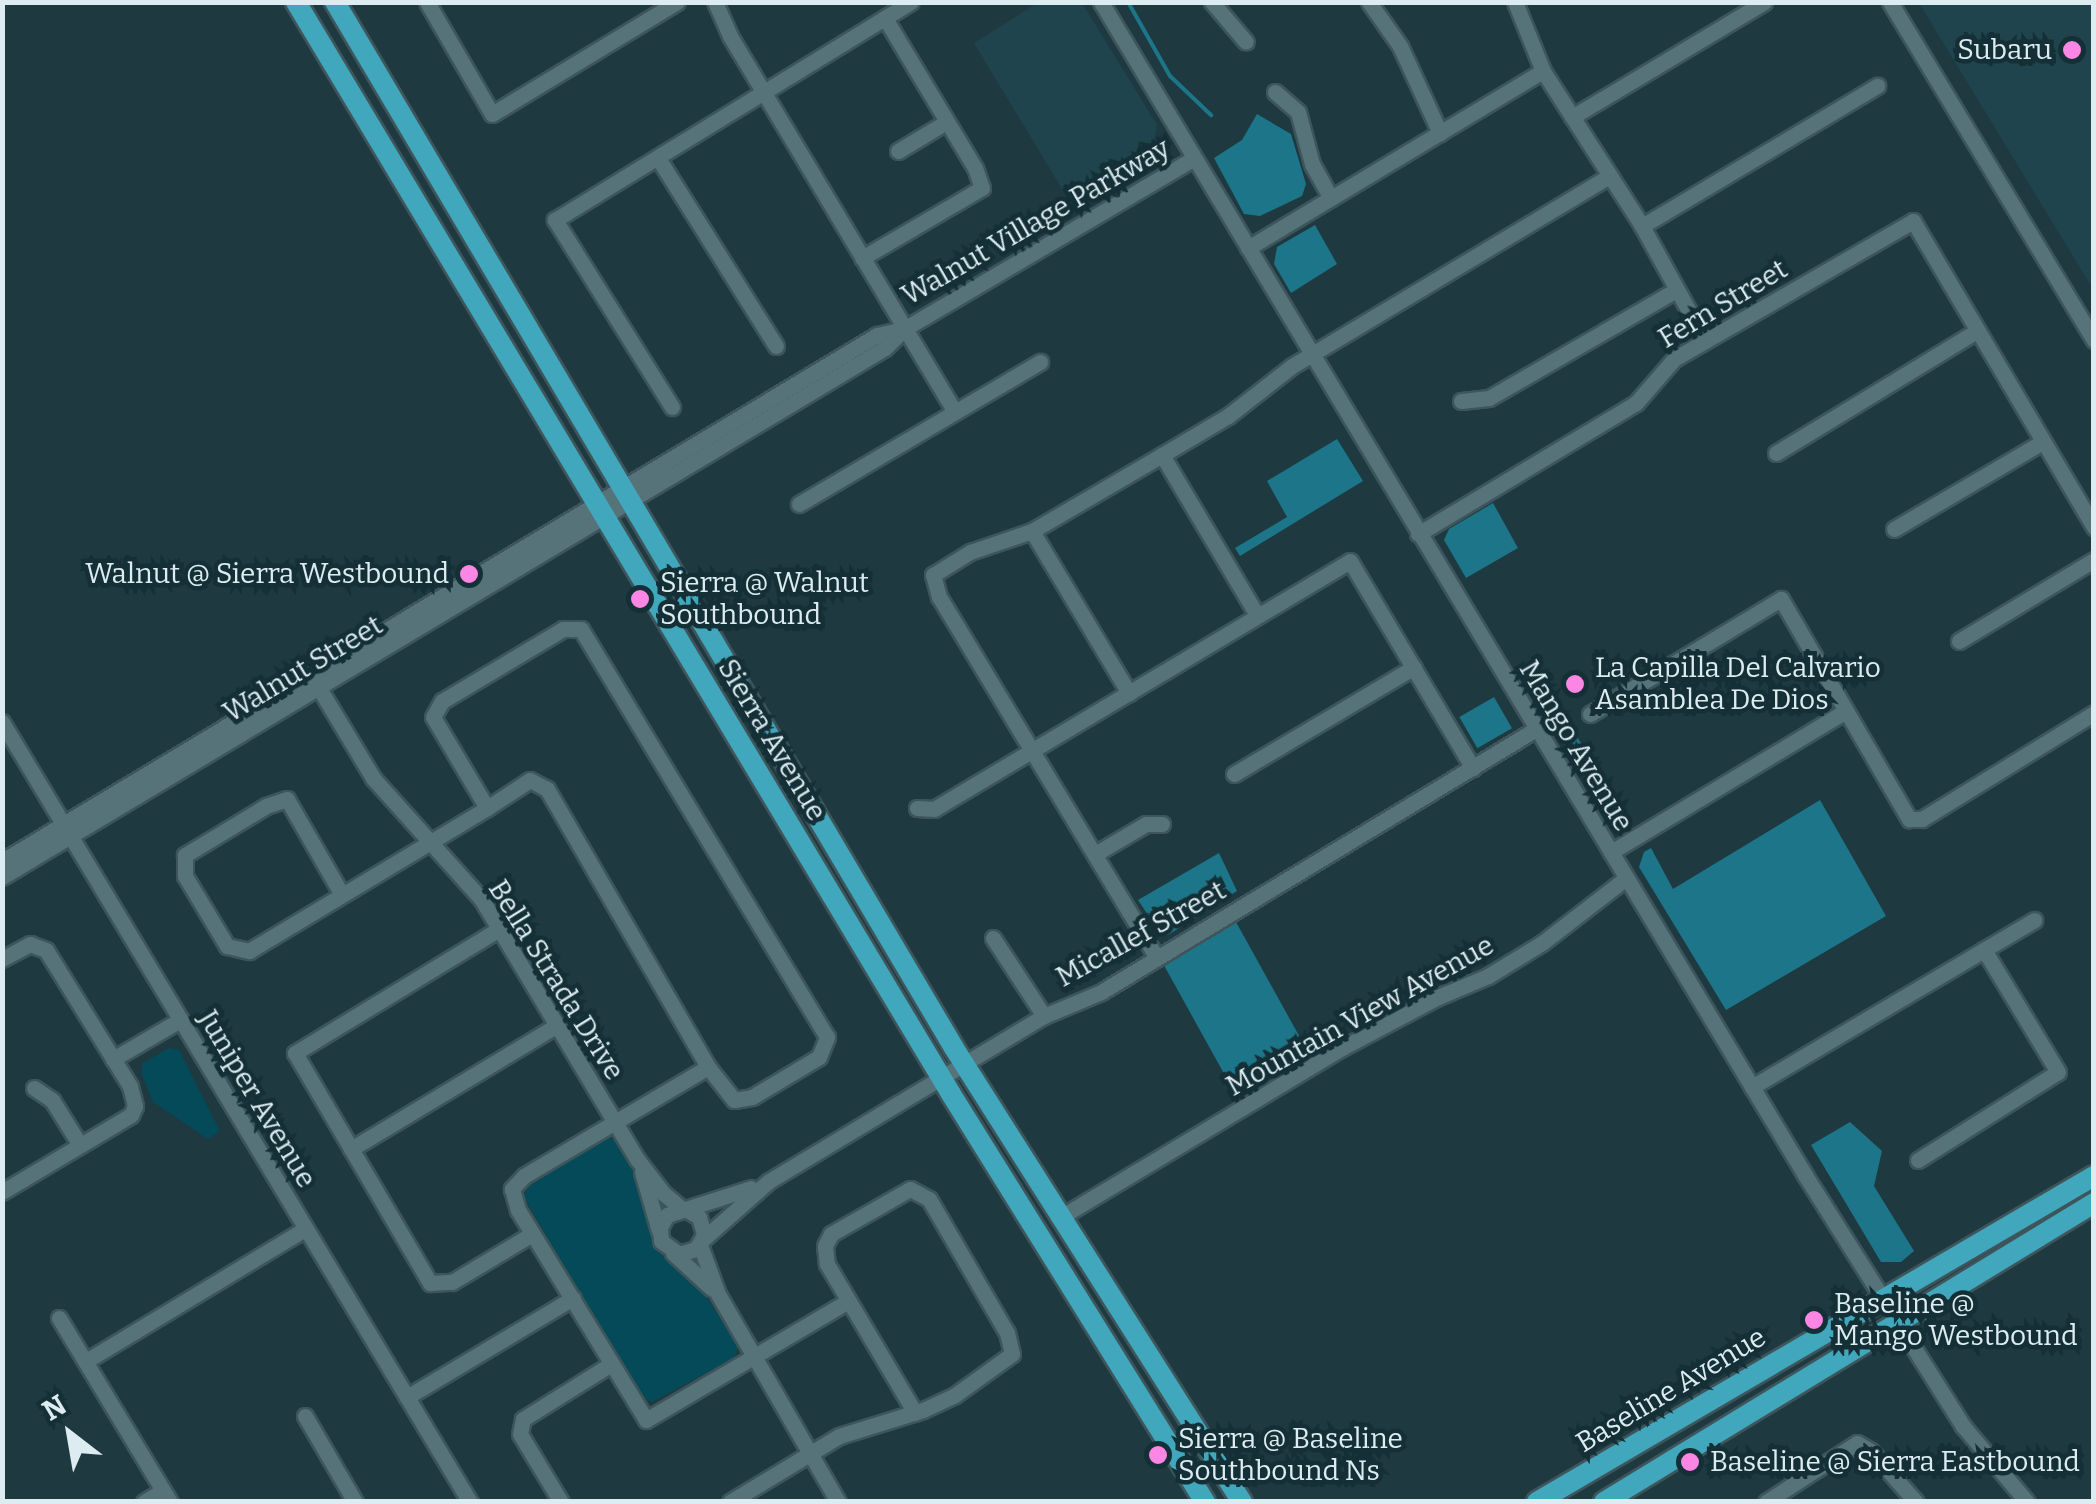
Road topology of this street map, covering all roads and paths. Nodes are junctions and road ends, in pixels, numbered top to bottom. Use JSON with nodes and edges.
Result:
{"nodes":[{"id":1,"x":296,"y":2,"type":"edge"},
{"id":2,"x":335,"y":2,"type":"edge"},
{"id":3,"x":677,"y":2,"type":"edge"},
{"id":4,"x":716,"y":2,"type":"edge"},
{"id":5,"x":911,"y":2,"type":"edge"},
{"id":6,"x":1101,"y":2,"type":"edge"},
{"id":7,"x":1212,"y":2,"type":"edge"},
{"id":8,"x":1370,"y":2,"type":"edge"},
{"id":9,"x":1534,"y":2,"type":"edge"},
{"id":10,"x":1764,"y":2,"type":"edge"},
{"id":11,"x":1890,"y":2,"type":"edge"},
{"id":12,"x":434,"y":5,"type":"edge"},
{"id":13,"x":1517,"y":7,"type":"edge"},
{"id":14,"x":885,"y":18,"type":"junction"},
{"id":15,"x":1246,"y":42,"type":"dead end"},
{"id":16,"x":1542,"y":72,"type":"junction"},
{"id":17,"x":1877,"y":86,"type":"dead end"},
{"id":18,"x":764,"y":90,"type":"junction"},
{"id":19,"x":1275,"y":92,"type":"dead end"},
{"id":20,"x":1572,"y":117,"type":"junction"},
{"id":21,"x":946,"y":122,"type":"junction"},
{"id":22,"x":1440,"y":133,"type":"junction"},
{"id":23,"x":898,"y":150,"type":"dead end"},
{"id":24,"x":658,"y":158,"type":"junction"},
{"id":25,"x":1193,"y":159,"type":"junction"},
{"id":26,"x":1608,"y":177,"type":"junction"},
{"id":27,"x":1331,"y":198,"type":"junction"},
{"id":28,"x":1642,"y":226,"type":"junction"},
{"id":29,"x":1248,"y":248,"type":"junction"},
{"id":30,"x":862,"y":258,"type":"junction"},
{"id":31,"x":1676,"y":290,"type":"junction"},
{"id":32,"x":904,"y":329,"type":"junction"},
{"id":33,"x":1977,"y":331,"type":"junction"},
{"id":34,"x":1706,"y":340,"type":"junction"},
{"id":35,"x":2094,"y":340,"type":"edge"},
{"id":36,"x":776,"y":346,"type":"dead end"},
{"id":37,"x":1311,"y":354,"type":"junction"},
{"id":38,"x":1040,"y":362,"type":"dead end"},
{"id":39,"x":1462,"y":401,"type":"dead end"},
{"id":40,"x":672,"y":407,"type":"dead end"},
{"id":41,"x":954,"y":412,"type":"junction"},
{"id":42,"x":2042,"y":442,"type":"junction"},
{"id":43,"x":1776,"y":452,"type":"dead end"},
{"id":44,"x":1162,"y":455,"type":"junction"},
{"id":45,"x":626,"y":496,"type":"junction"},
{"id":46,"x":799,"y":504,"type":"dead end"},
{"id":47,"x":602,"y":510,"type":"junction"},
{"id":48,"x":2094,"y":527,"type":"edge"},
{"id":49,"x":1894,"y":530,"type":"dead end"},
{"id":50,"x":1032,"y":531,"type":"junction"},
{"id":51,"x":1418,"y":534,"type":"junction"},
{"id":52,"x":2094,"y":560,"type":"edge"},
{"id":53,"x":1258,"y":615,"type":"junction"},
{"id":54,"x":1959,"y":641,"type":"dead end"},
{"id":55,"x":1414,"y":667,"type":"junction"},
{"id":56,"x":319,"y":688,"type":"junction"},
{"id":57,"x":1129,"y":693,"type":"junction"},
{"id":58,"x":1846,"y":711,"type":"junction"},
{"id":59,"x":2094,"y":713,"type":"edge"},
{"id":60,"x":1590,"y":714,"type":"dead end"},
{"id":61,"x":2,"y":722,"type":"edge"},
{"id":62,"x":1536,"y":729,"type":"junction"},
{"id":63,"x":1033,"y":749,"type":"junction"},
{"id":64,"x":1473,"y":768,"type":"junction"},
{"id":65,"x":1234,"y":774,"type":"dead end"},
{"id":66,"x":486,"y":808,"type":"junction"},
{"id":67,"x":918,"y":808,"type":"dead end"},
{"id":68,"x":1162,"y":824,"type":"dead end"},
{"id":69,"x":67,"y":830,"type":"junction"},
{"id":70,"x":428,"y":841,"type":"junction"},
{"id":71,"x":1611,"y":852,"type":"junction"},
{"id":72,"x":1095,"y":854,"type":"junction"},
{"id":73,"x":2,"y":861,"type":"edge"},
{"id":74,"x":2,"y":876,"type":"edge"},
{"id":75,"x":1626,"y":878,"type":"junction"},
{"id":76,"x":341,"y":894,"type":"junction"},
{"id":77,"x":2034,"y":920,"type":"dead end"},
{"id":78,"x":500,"y":929,"type":"junction"},
{"id":79,"x":992,"y":938,"type":"dead end"},
{"id":80,"x":1984,"y":950,"type":"junction"},
{"id":81,"x":1157,"y":958,"type":"junction"},
{"id":82,"x":2,"y":959,"type":"edge"},
{"id":83,"x":1044,"y":1016,"type":"junction"},
{"id":84,"x":180,"y":1020,"type":"junction"},
{"id":85,"x":557,"y":1025,"type":"junction"},
{"id":86,"x":113,"y":1059,"type":"junction"},
{"id":87,"x":964,"y":1064,"type":"junction"},
{"id":88,"x":708,"y":1067,"type":"junction"},
{"id":89,"x":942,"y":1078,"type":"junction"},
{"id":90,"x":1752,"y":1087,"type":"junction"},
{"id":91,"x":34,"y":1088,"type":"dead end"},
{"id":92,"x":614,"y":1122,"type":"junction"},
{"id":93,"x":80,"y":1145,"type":"junction"},
{"id":94,"x":350,"y":1148,"type":"junction"},
{"id":95,"x":637,"y":1158,"type":"junction"},
{"id":96,"x":1918,"y":1160,"type":"dead end"},
{"id":97,"x":2094,"y":1176,"type":"edge"},
{"id":98,"x":769,"y":1181,"type":"junction"},
{"id":99,"x":2,"y":1192,"type":"edge"},
{"id":100,"x":2094,"y":1203,"type":"edge"},
{"id":101,"x":685,"y":1210,"type":"junction"},
{"id":102,"x":1059,"y":1218,"type":"junction"},
{"id":103,"x":305,"y":1229,"type":"junction"},
{"id":104,"x":532,"y":1234,"type":"junction"},
{"id":105,"x":659,"y":1234,"type":"junction"},
{"id":106,"x":701,"y":1242,"type":"junction"},
{"id":107,"x":672,"y":1252,"type":"junction"},
{"id":108,"x":718,"y":1294,"type":"junction"},
{"id":109,"x":1882,"y":1297,"type":"junction"},
{"id":110,"x":572,"y":1298,"type":"junction"},
{"id":111,"x":848,"y":1300,"type":"junction"},
{"id":112,"x":59,"y":1318,"type":"dead end"},
{"id":113,"x":1897,"y":1320,"type":"junction"},
{"id":114,"x":754,"y":1357,"type":"junction"},
{"id":115,"x":86,"y":1361,"type":"junction"},
{"id":116,"x":612,"y":1364,"type":"junction"},
{"id":117,"x":407,"y":1397,"type":"junction"},
{"id":118,"x":915,"y":1412,"type":"junction"},
{"id":119,"x":304,"y":1416,"type":"dead end"},
{"id":120,"x":814,"y":1452,"type":"junction"},
{"id":121,"x":167,"y":1496,"type":"edge"},
{"id":122,"x":1608,"y":1500,"type":"edge"},
{"id":123,"x":144,"y":1502,"type":"edge"},
{"id":124,"x":356,"y":1502,"type":"edge"},
{"id":125,"x":470,"y":1502,"type":"edge"},
{"id":126,"x":561,"y":1502,"type":"edge"},
{"id":127,"x":730,"y":1502,"type":"edge"},
{"id":128,"x":838,"y":1502,"type":"edge"},
{"id":129,"x":1205,"y":1502,"type":"edge"},
{"id":130,"x":1242,"y":1502,"type":"edge"},
{"id":131,"x":1537,"y":1502,"type":"edge"},
{"id":132,"x":1766,"y":1502,"type":"edge"},
{"id":133,"x":1916,"y":1502,"type":"edge"},
{"id":134,"x":2026,"y":1502,"type":"edge"}],
"edges":[{"from":1,"to":47,"type":"main road","name":"Sierra Avenue"},
{"from":2,"to":45,"type":"main road","name":"Sierra Avenue"},
{"from":3,"to":12,"type":"street"},
{"from":4,"to":18,"type":"street"},
{"from":5,"to":14,"type":"street"},
{"from":6,"to":25,"type":"street","name":"Mango Avenue"},
{"from":7,"to":15,"type":"street"},
{"from":8,"to":22,"type":"street"},
{"from":9,"to":13,"type":"street"},
{"from":10,"to":20,"type":"street"},
{"from":11,"to":35,"type":"street"},
{"from":13,"to":16,"type":"street"},
{"from":14,"to":18,"type":"street"},
{"from":14,"to":21,"type":"street"},
{"from":16,"to":20,"type":"street"},
{"from":16,"to":22,"type":"street"},
{"from":17,"to":28,"type":"street"},
{"from":18,"to":24,"type":"street"},
{"from":18,"to":30,"type":"street"},
{"from":19,"to":27,"type":"street"},
{"from":20,"to":26,"type":"street"},
{"from":21,"to":23,"type":"street"},
{"from":21,"to":30,"type":"street"},
{"from":22,"to":27,"type":"street"},
{"from":24,"to":36,"type":"street"},
{"from":24,"to":40,"type":"street"},
{"from":25,"to":29,"type":"street","name":"Mango Avenue"},
{"from":25,"to":32,"type":"street","name":"Walnut Village Parkway"},
{"from":26,"to":28,"type":"street"},
{"from":26,"to":37,"type":"street"},
{"from":27,"to":29,"type":"street"},
{"from":28,"to":31,"type":"street"},
{"from":29,"to":37,"type":"street","name":"Mango Avenue"},
{"from":30,"to":32,"type":"street"},
{"from":31,"to":34,"type":"street"},
{"from":31,"to":39,"type":"street"},
{"from":32,"to":41,"type":"street"},
{"from":32,"to":45,"type":"street","name":"Walnut Village Parkway"},
{"from":33,"to":34,"type":"street","name":"Fern Street"},
{"from":33,"to":42,"type":"street"},
{"from":33,"to":43,"type":"street"},
{"from":34,"to":51,"type":"street","name":"Fern Street"},
{"from":37,"to":44,"type":"street"},
{"from":37,"to":51,"type":"street","name":"Mango Avenue"},
{"from":38,"to":41,"type":"street"},
{"from":41,"to":46,"type":"street"},
{"from":42,"to":48,"type":"street"},
{"from":42,"to":49,"type":"street"},
{"from":44,"to":50,"type":"street"},
{"from":44,"to":53,"type":"street"},
{"from":45,"to":47,"type":"street","name":"Walnut Street"},
{"from":45,"to":87,"type":"main road","name":"Sierra Avenue"},
{"from":47,"to":56,"type":"street","name":"Walnut Street"},
{"from":47,"to":69,"type":"street","name":"Walnut Street"},
{"from":47,"to":89,"type":"main road","name":"Sierra Avenue"},
{"from":50,"to":57,"type":"street"},
{"from":50,"to":63,"type":"street"},
{"from":51,"to":62,"type":"street","name":"Mango Avenue"},
{"from":52,"to":54,"type":"street"},
{"from":53,"to":55,"type":"street"},
{"from":53,"to":57,"type":"street"},
{"from":55,"to":64,"type":"street"},
{"from":55,"to":65,"type":"street"},
{"from":56,"to":69,"type":"street","name":"Walnut Street"},
{"from":56,"to":70,"type":"street","name":"Bella Strada Drive"},
{"from":57,"to":63,"type":"street"},
{"from":58,"to":59,"type":"street"},
{"from":58,"to":60,"type":"street"},
{"from":58,"to":71,"type":"street"},
{"from":61,"to":69,"type":"street","name":"Juniper Avenue"},
{"from":62,"to":64,"type":"street","name":"Micallef Street"},
{"from":62,"to":71,"type":"street","name":"Mango Avenue"},
{"from":63,"to":67,"type":"street"},
{"from":63,"to":72,"type":"street"},
{"from":64,"to":81,"type":"street","name":"Micallef Street"},
{"from":66,"to":70,"type":"street"},
{"from":66,"to":88,"type":"street"},
{"from":66,"to":88,"type":"street"},
{"from":68,"to":72,"type":"street"},
{"from":69,"to":73,"type":"street","name":"Walnut Street"},
{"from":69,"to":74,"type":"street","name":"Walnut Street"},
{"from":69,"to":84,"type":"street","name":"Juniper Avenue"},
{"from":70,"to":76,"type":"street"},
{"from":70,"to":78,"type":"street","name":"Bella Strada Drive"},
{"from":71,"to":75,"type":"street","name":"Mango Avenue"},
{"from":72,"to":81,"type":"street"},
{"from":75,"to":90,"type":"street","name":"Mango Avenue"},
{"from":75,"to":102,"type":"street","name":"Mountain View Avenue"},
{"from":76,"to":76,"type":"street"},
{"from":77,"to":80,"type":"street"},
{"from":78,"to":85,"type":"street","name":"Bella Strada Drive"},
{"from":78,"to":94,"type":"street"},
{"from":79,"to":83,"type":"street"},
{"from":80,"to":90,"type":"street"},
{"from":80,"to":96,"type":"street"},
{"from":81,"to":83,"type":"street","name":"Micallef Street"},
{"from":82,"to":86,"type":"street"},
{"from":83,"to":87,"type":"street","name":"Micallef Street"},
{"from":84,"to":86,"type":"street"},
{"from":84,"to":103,"type":"street","name":"Juniper Avenue"},
{"from":85,"to":92,"type":"street","name":"Bella Strada Drive"},
{"from":85,"to":94,"type":"street"},
{"from":86,"to":93,"type":"street"},
{"from":87,"to":89,"type":"street","name":"Micallef Street"},
{"from":87,"to":102,"type":"main road","name":"Sierra Avenue"},
{"from":88,"to":92,"type":"street"},
{"from":89,"to":98,"type":"street","name":"Micallef Street"},
{"from":89,"to":129,"type":"main road","name":"Sierra Avenue"},
{"from":90,"to":109,"type":"street","name":"Mango Avenue"},
{"from":91,"to":93,"type":"street"},
{"from":92,"to":95,"type":"street","name":"Bella Strada Drive"},
{"from":92,"to":104,"type":"street"},
{"from":93,"to":99,"type":"street"},
{"from":94,"to":104,"type":"street"},
{"from":95,"to":101,"type":"street","name":"Bella Strada Drive"},
{"from":95,"to":105,"type":"street","name":"Bella Strada Drive"},
{"from":97,"to":109,"type":"main road","name":"Baseline Avenue"},
{"from":98,"to":101,"type":"street","name":"Micallef Street"},
{"from":98,"to":106,"type":"street","name":"Micallef Street"},
{"from":100,"to":113,"type":"main road","name":"Baseline Avenue"},
{"from":101,"to":105,"type":"street"},
{"from":101,"to":106,"type":"street"},
{"from":102,"to":130,"type":"main road","name":"Sierra Avenue"},
{"from":103,"to":115,"type":"street"},
{"from":103,"to":117,"type":"street","name":"Juniper Avenue"},
{"from":104,"to":110,"type":"street"},
{"from":105,"to":107,"type":"street"},
{"from":106,"to":107,"type":"street"},
{"from":106,"to":108,"type":"street"},
{"from":107,"to":108,"type":"street"},
{"from":108,"to":114,"type":"street"},
{"from":109,"to":113,"type":"street","name":"Mango Avenue"},
{"from":109,"to":131,"type":"main road","name":"Baseline Avenue"},
{"from":110,"to":116,"type":"street"},
{"from":110,"to":117,"type":"street"},
{"from":111,"to":114,"type":"street"},
{"from":111,"to":118,"type":"street"},
{"from":111,"to":118,"type":"street"},
{"from":112,"to":115,"type":"street"},
{"from":113,"to":122,"type":"main road","name":"Baseline Avenue"},
{"from":113,"to":134,"type":"street","name":"Mango Avenue"},
{"from":114,"to":116,"type":"street"},
{"from":114,"to":120,"type":"street"},
{"from":115,"to":121,"type":"street"},
{"from":116,"to":126,"type":"street"},
{"from":117,"to":125,"type":"street","name":"Juniper Avenue"},
{"from":118,"to":120,"type":"street"},
{"from":119,"to":124,"type":"street"},
{"from":120,"to":127,"type":"street"},
{"from":120,"to":128,"type":"street"},
{"from":121,"to":123,"type":"street"},
{"from":132,"to":133,"type":"street"}]}
